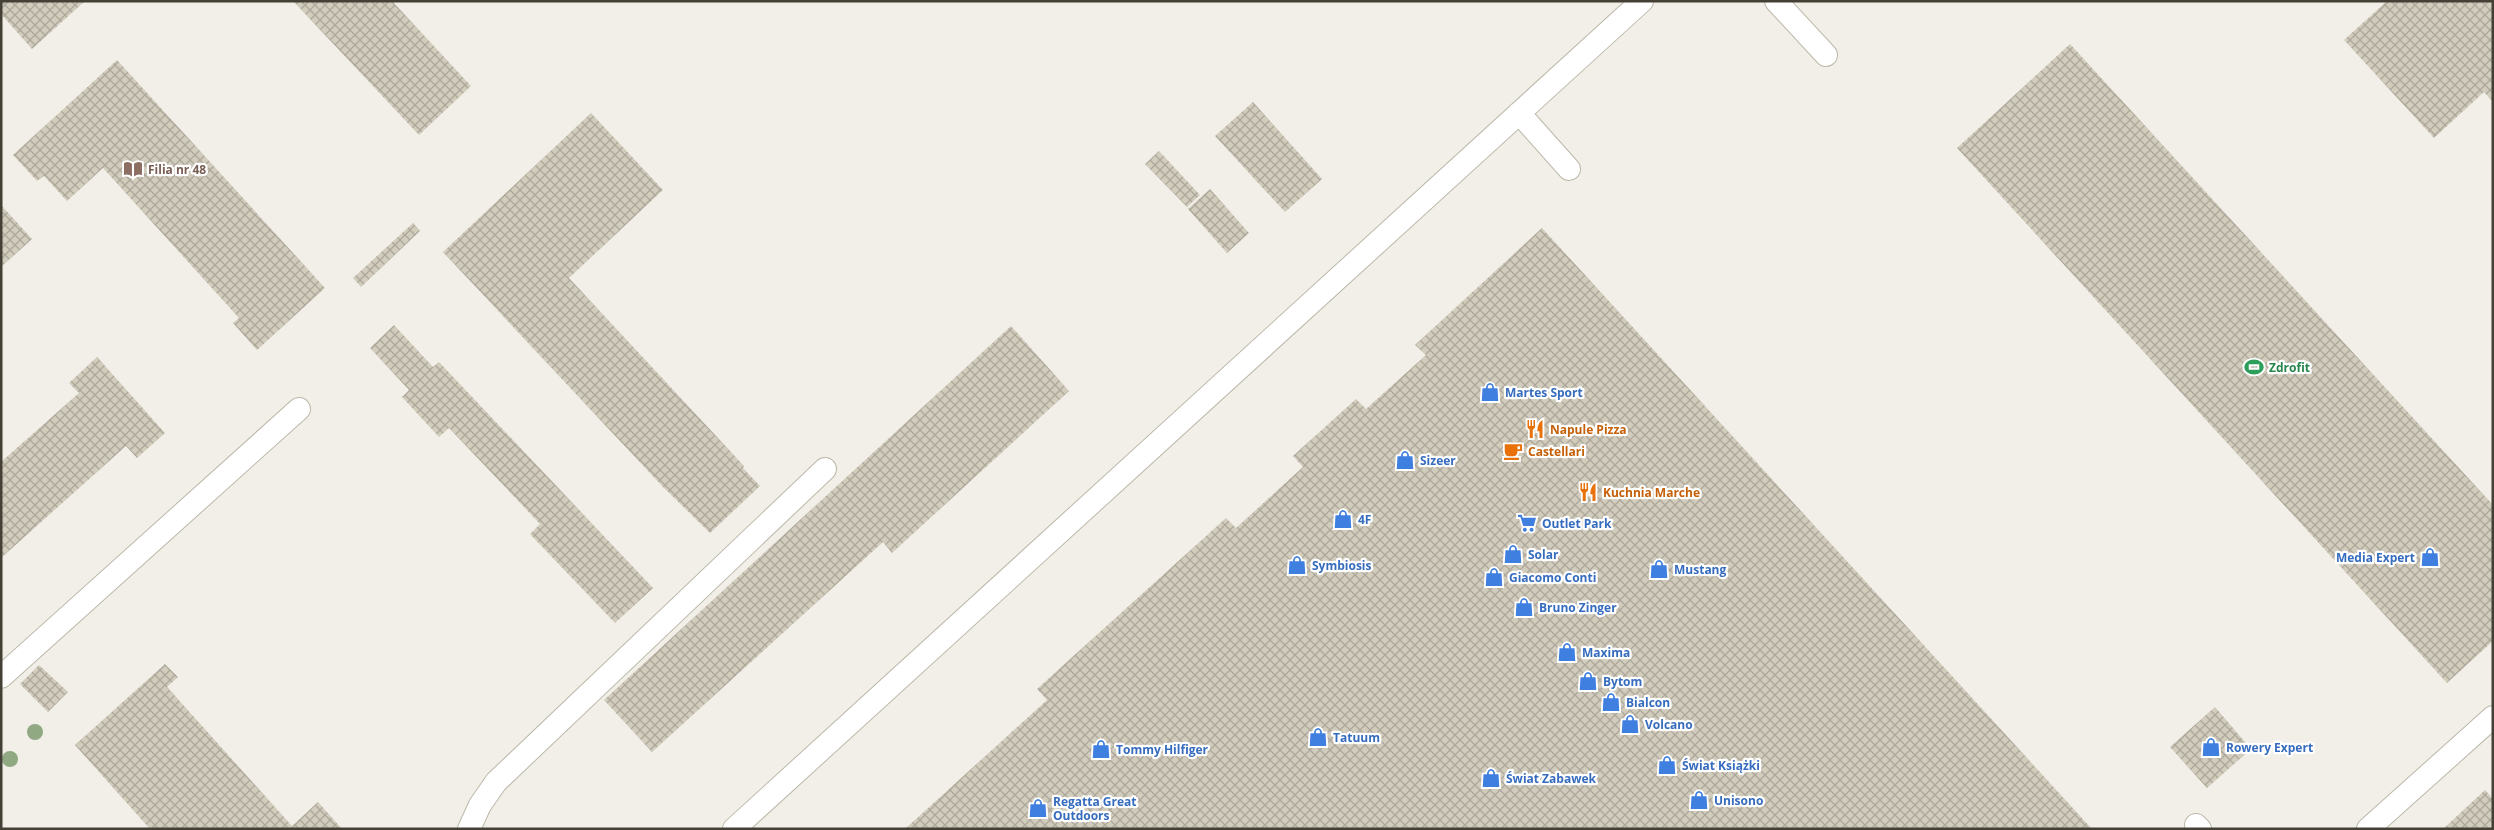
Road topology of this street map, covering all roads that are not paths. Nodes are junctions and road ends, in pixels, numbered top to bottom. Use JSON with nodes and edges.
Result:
{"nodes":[{"id":1,"x":1642,"y":1,"type":"edge"},
{"id":2,"x":1776,"y":1,"type":"edge"},
{"id":3,"x":1826,"y":55,"type":"dead end"},
{"id":4,"x":1519,"y":113,"type":"junction"},
{"id":5,"x":1569,"y":169,"type":"dead end"},
{"id":6,"x":299,"y":409,"type":"dead end"},
{"id":7,"x":825,"y":468,"type":"dead end"},
{"id":8,"x":1,"y":677,"type":"edge"},
{"id":9,"x":2493,"y":717,"type":"edge"},
{"id":10,"x":470,"y":829,"type":"edge"},
{"id":11,"x":734,"y":829,"type":"edge"},
{"id":12,"x":2368,"y":829,"type":"edge"}],
"edges":[{"from":1,"to":4,"type":"lane"},
{"from":2,"to":3,"type":"lane"},
{"from":4,"to":5,"type":"lane"},
{"from":4,"to":11,"type":"lane"},
{"from":6,"to":8,"type":"lane"},
{"from":7,"to":10,"type":"lane"},
{"from":9,"to":12,"type":"lane"}]}
